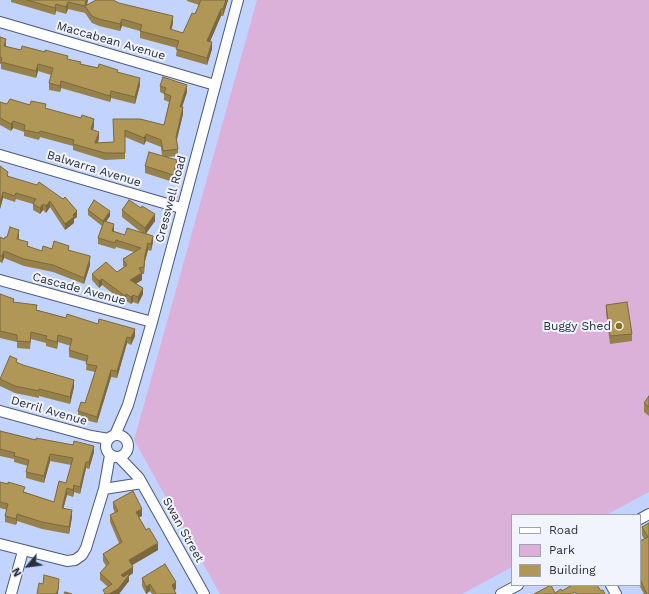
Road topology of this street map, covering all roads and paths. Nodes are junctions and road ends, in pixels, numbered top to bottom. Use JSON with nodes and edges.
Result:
{"nodes":[{"id":1,"x":238,"y":0,"type":"edge"},
{"id":2,"x":0,"y":22,"type":"edge"},
{"id":3,"x":215,"y":85,"type":"junction"},
{"id":4,"x":0,"y":155,"type":"edge"},
{"id":5,"x":181,"y":208,"type":"junction"},
{"id":6,"x":0,"y":280,"type":"edge"},
{"id":7,"x":152,"y":322,"type":"junction"},
{"id":8,"x":0,"y":411,"type":"edge"},
{"id":9,"x":114,"y":445,"type":"junction"},
{"id":10,"x":128,"y":450,"type":"junction"},
{"id":11,"x":141,"y":481,"type":"junction"},
{"id":12,"x":104,"y":489,"type":"junction"},
{"id":13,"x":0,"y":544,"type":"edge"},
{"id":14,"x":24,"y":551,"type":"junction"},
{"id":15,"x":516,"y":586,"type":"edge"},
{"id":16,"x":11,"y":594,"type":"edge"},
{"id":17,"x":204,"y":594,"type":"edge"},
{"id":18,"x":501,"y":594,"type":"edge"}],
"edges":[{"from":1,"to":3,"type":"street","name":"Cresswell Road"},
{"from":2,"to":3,"type":"street","name":"Maccabean Avenue"},
{"from":3,"to":5,"type":"street","name":"Cresswell Road"},
{"from":4,"to":5,"type":"street","name":"Balwarra Avenue"},
{"from":5,"to":7,"type":"street","name":"Cresswell Road"},
{"from":6,"to":7,"type":"street","name":"Cascade Avenue"},
{"from":7,"to":9,"type":"street","name":"Cresswell Road"},
{"from":8,"to":9,"type":"street","name":"Derril Avenue"},
{"from":9,"to":10,"type":"street"},
{"from":9,"to":10,"type":"street","name":"Swan Street"},
{"from":9,"to":11,"type":"street","name":"Swan Street"},
{"from":9,"to":12,"type":"street","name":"Cresswell Road"},
{"from":10,"to":11,"type":"street","name":"Swan Street"},
{"from":11,"to":12,"type":"street"},
{"from":11,"to":17,"type":"street","name":"Swan Street"},
{"from":12,"to":14,"type":"street","name":"Cresswell Road"},
{"from":13,"to":14,"type":"street"},
{"from":14,"to":16,"type":"street"},
{"from":15,"to":18,"type":"street"}]}
